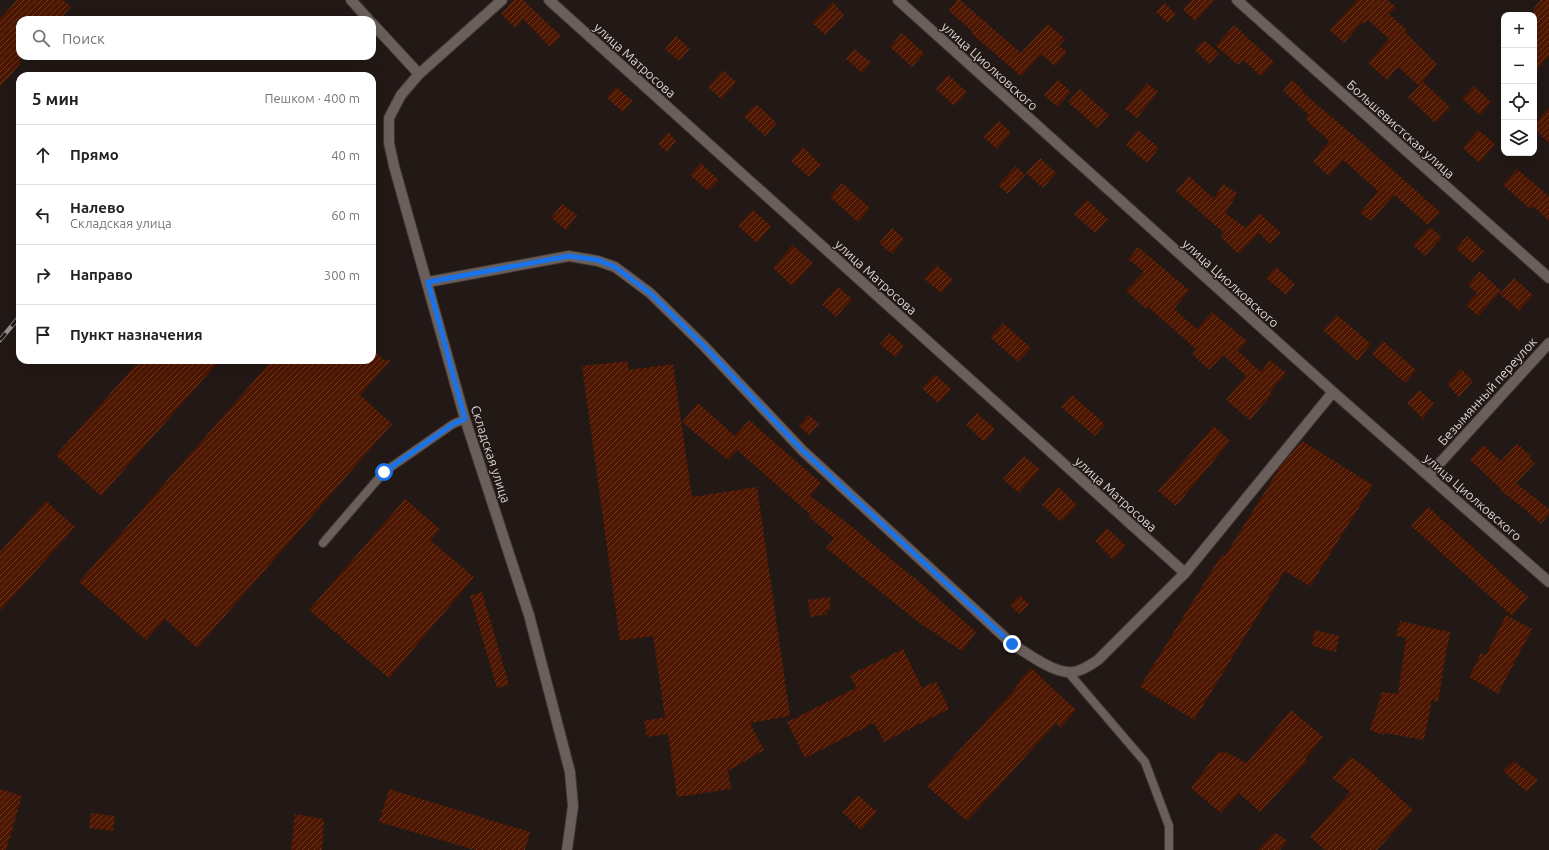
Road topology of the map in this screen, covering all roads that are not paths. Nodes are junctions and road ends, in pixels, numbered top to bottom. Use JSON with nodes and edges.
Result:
{"nodes":[{"id":1,"x":351,"y":0,"type":"edge"},
{"id":2,"x":502,"y":0,"type":"edge"},
{"id":3,"x":549,"y":0,"type":"edge"},
{"id":4,"x":898,"y":0,"type":"edge"},
{"id":5,"x":1236,"y":0,"type":"edge"},
{"id":6,"x":365,"y":16,"type":"edge"},
{"id":7,"x":376,"y":27,"type":"edge"},
{"id":8,"x":419,"y":74,"type":"junction"},
{"id":9,"x":1549,"y":278,"type":"edge"},
{"id":10,"x":428,"y":282,"type":"junction"},
{"id":11,"x":1549,"y":343,"type":"edge"},
{"id":12,"x":1333,"y":392,"type":"junction"},
{"id":13,"x":465,"y":419,"type":"junction"},
{"id":14,"x":1428,"y":475,"type":"junction"},
{"id":15,"x":323,"y":542,"type":"dead end"},
{"id":16,"x":1185,"y":573,"type":"junction"},
{"id":17,"x":1549,"y":582,"type":"edge"},
{"id":18,"x":1068,"y":672,"type":"junction"},
{"id":19,"x":567,"y":850,"type":"edge"},
{"id":20,"x":1169,"y":850,"type":"edge"}],
"edges":[{"from":1,"to":6,"type":"street"},
{"from":2,"to":8,"type":"street","name":"Складская улица"},
{"from":3,"to":16,"type":"street","name":"улица Матросова"},
{"from":4,"to":12,"type":"street","name":"улица Циолковского"},
{"from":5,"to":9,"type":"street","name":"Большевистская улица"},
{"from":7,"to":8,"type":"street"},
{"from":8,"to":10,"type":"street","name":"Складская улица"},
{"from":10,"to":13,"type":"street","name":"Складская улица"},
{"from":10,"to":18,"type":"street"},
{"from":11,"to":14,"type":"street","name":"Безымянный переулок"},
{"from":12,"to":14,"type":"street","name":"улица Циолковского"},
{"from":12,"to":16,"type":"street"},
{"from":13,"to":15,"type":"lane"},
{"from":13,"to":19,"type":"street","name":"Складская улица"},
{"from":14,"to":17,"type":"street","name":"улица Циолковского"},
{"from":16,"to":18,"type":"street"},
{"from":18,"to":20,"type":"lane"}]}
